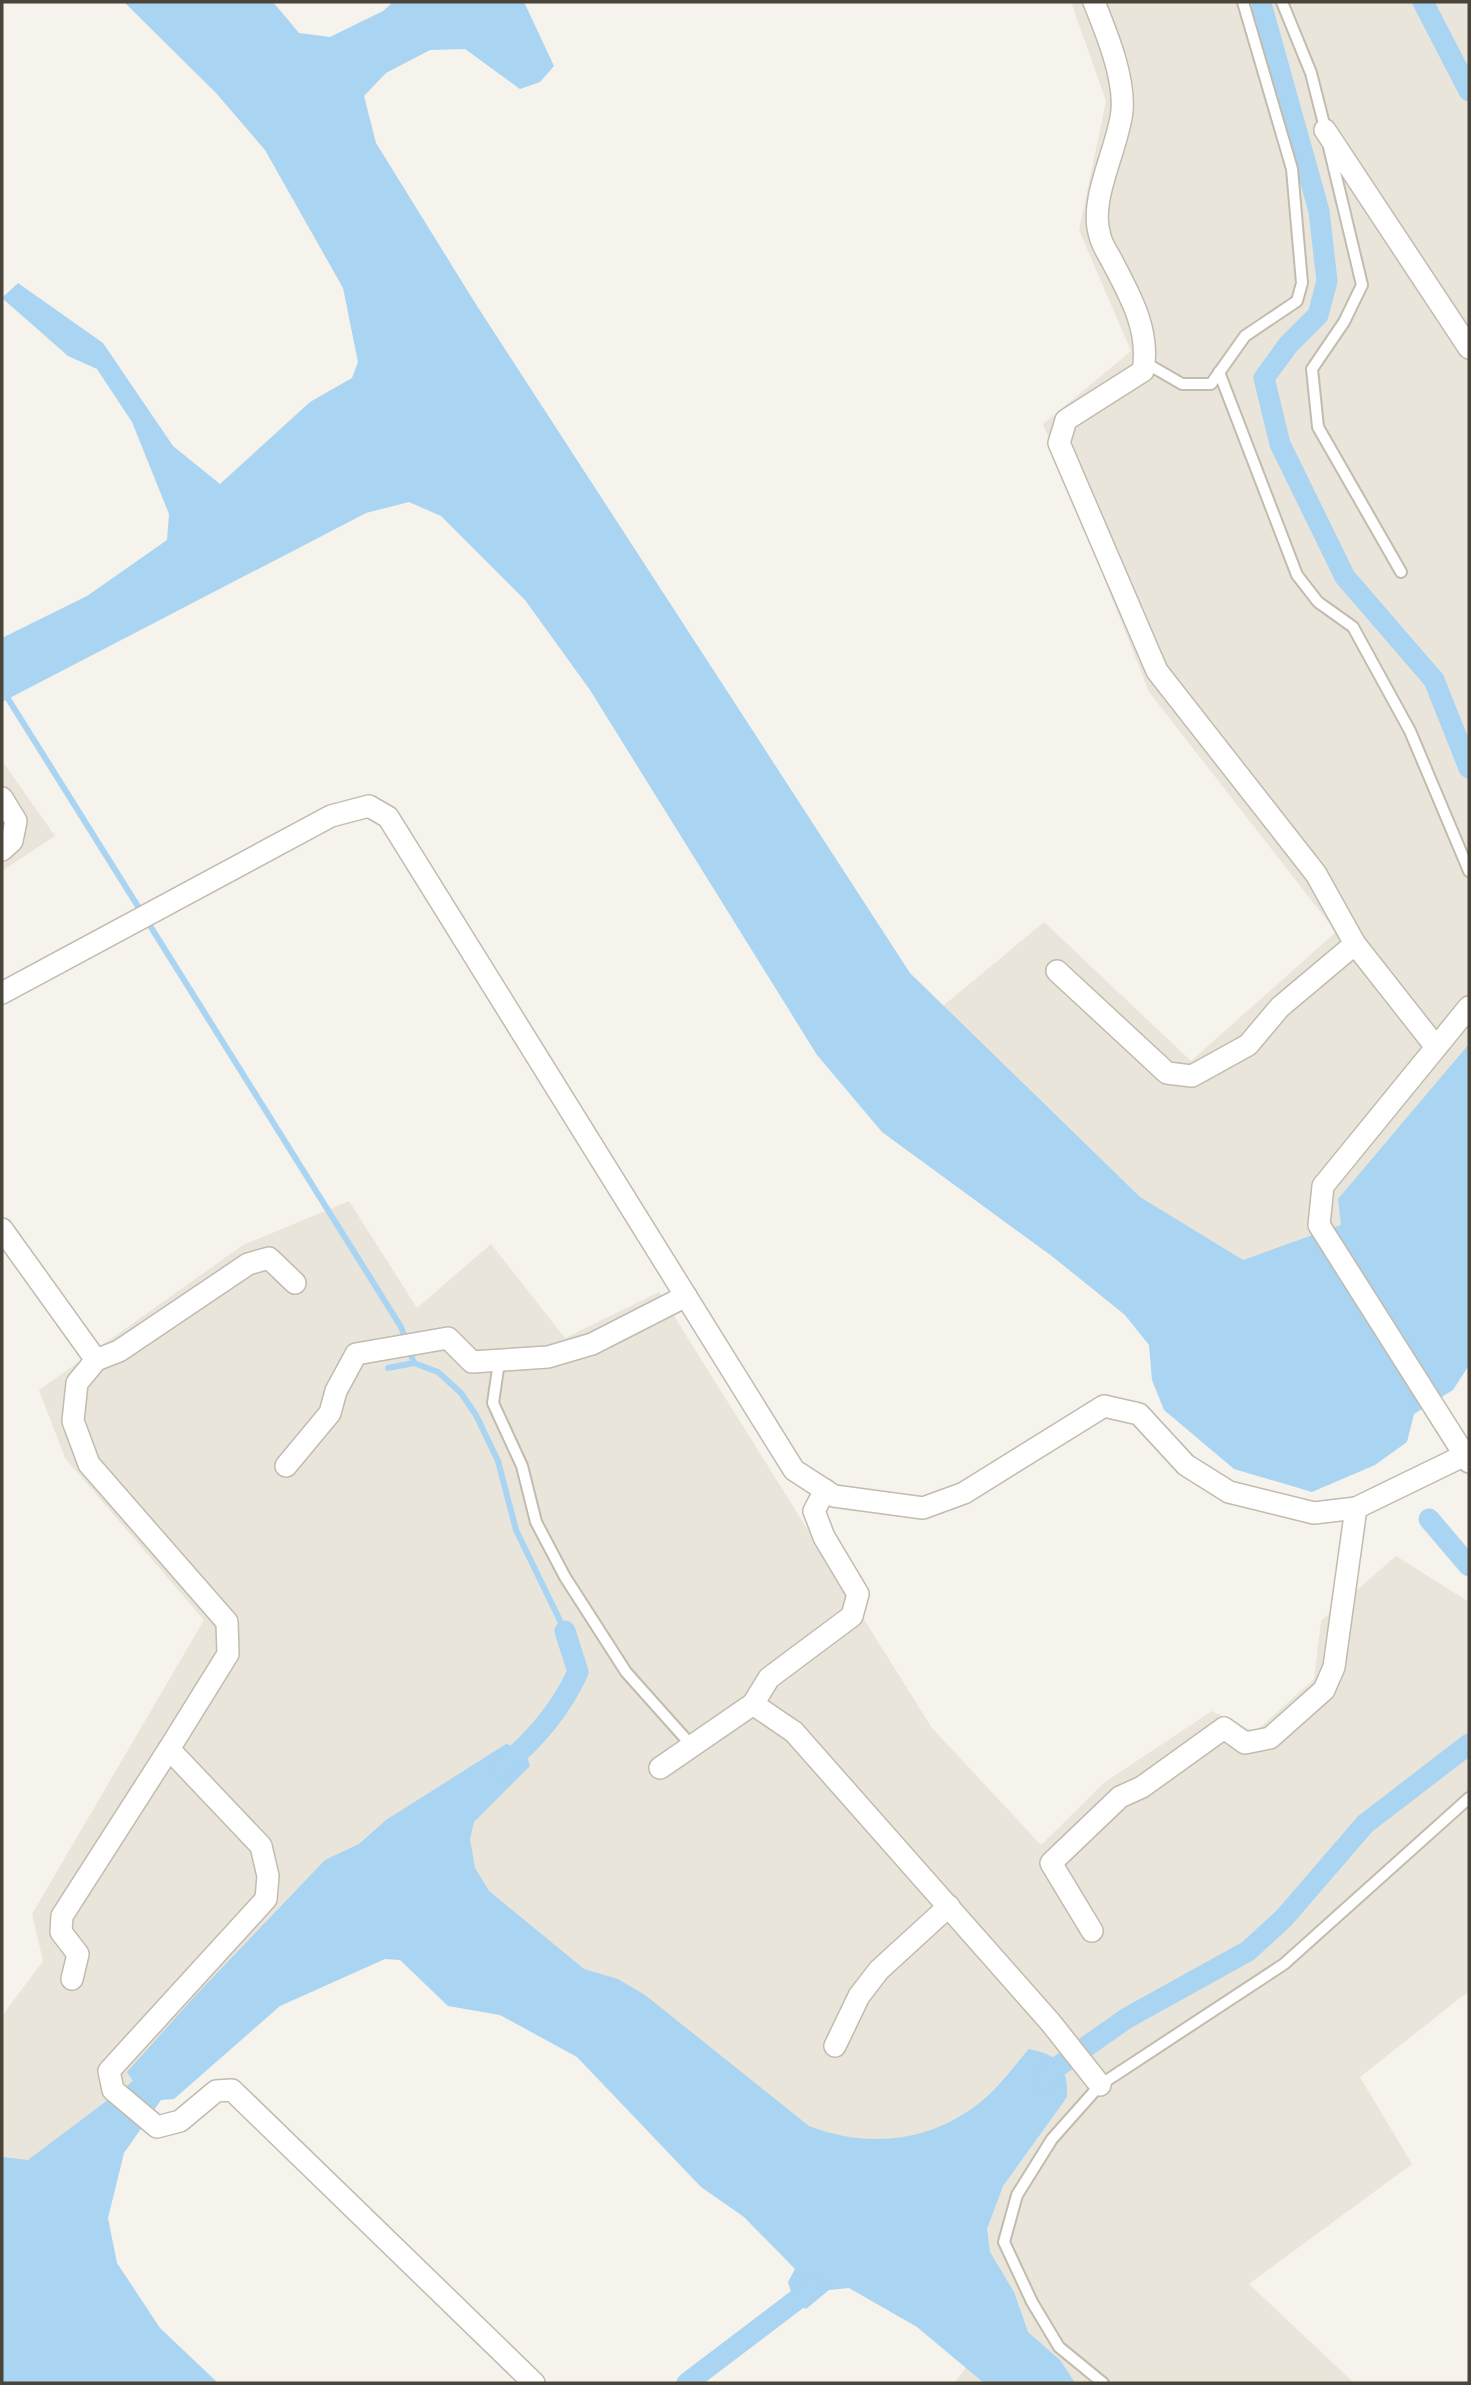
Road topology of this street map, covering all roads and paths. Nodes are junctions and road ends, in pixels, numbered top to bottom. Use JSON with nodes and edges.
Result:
{"nodes":[{"id":1,"x":1094,"y":2,"type":"edge"},
{"id":2,"x":1243,"y":2,"type":"edge"},
{"id":3,"x":1282,"y":2,"type":"edge"},
{"id":4,"x":1325,"y":130,"type":"junction"},
{"id":5,"x":1469,"y":348,"type":"edge"},
{"id":6,"x":1144,"y":362,"type":"junction"},
{"id":7,"x":1219,"y":372,"type":"junction"},
{"id":8,"x":1401,"y":572,"type":"dead end"},
{"id":9,"x":2,"y":798,"type":"edge"},
{"id":10,"x":2,"y":850,"type":"edge"},
{"id":11,"x":1469,"y":871,"type":"edge"},
{"id":12,"x":1355,"y":944,"type":"junction"},
{"id":13,"x":1057,"y":971,"type":"dead end"},
{"id":14,"x":2,"y":993,"type":"edge"},
{"id":15,"x":1469,"y":1007,"type":"edge"},
{"id":16,"x":1436,"y":1047,"type":"junction"},
{"id":17,"x":2,"y":1229,"type":"edge"},
{"id":18,"x":295,"y":1283,"type":"dead end"},
{"id":19,"x":686,"y":1296,"type":"junction"},
{"id":20,"x":96,"y":1360,"type":"junction"},
{"id":21,"x":499,"y":1362,"type":"junction"},
{"id":22,"x":1466,"y":1459,"type":"edge"},
{"id":23,"x":286,"y":1466,"type":"dead end"},
{"id":24,"x":825,"y":1490,"type":"junction"},
{"id":25,"x":1356,"y":1508,"type":"junction"},
{"id":26,"x":753,"y":1704,"type":"junction"},
{"id":27,"x":692,"y":1746,"type":"junction"},
{"id":28,"x":169,"y":1749,"type":"junction"},
{"id":29,"x":660,"y":1769,"type":"dead end"},
{"id":30,"x":1469,"y":1798,"type":"edge"},
{"id":31,"x":949,"y":1906,"type":"junction"},
{"id":32,"x":1092,"y":1931,"type":"dead end"},
{"id":33,"x":72,"y":1979,"type":"dead end"},
{"id":34,"x":835,"y":2046,"type":"dead end"},
{"id":35,"x":1099,"y":2084,"type":"junction"},
{"id":36,"x":534,"y":2383,"type":"edge"},
{"id":37,"x":1103,"y":2383,"type":"edge"}],
"edges":[{"from":1,"to":6,"type":"street"},
{"from":2,"to":7,"type":"lane"},
{"from":3,"to":4,"type":"lane"},
{"from":4,"to":5,"type":"street"},
{"from":4,"to":8,"type":"lane"},
{"from":6,"to":7,"type":"lane"},
{"from":6,"to":12,"type":"street"},
{"from":7,"to":11,"type":"lane"},
{"from":9,"to":10,"type":"street"},
{"from":12,"to":13,"type":"street"},
{"from":12,"to":16,"type":"street"},
{"from":14,"to":19,"type":"street"},
{"from":15,"to":16,"type":"street"},
{"from":16,"to":22,"type":"street"},
{"from":17,"to":20,"type":"street"},
{"from":18,"to":20,"type":"street"},
{"from":19,"to":21,"type":"street"},
{"from":19,"to":24,"type":"street"},
{"from":20,"to":28,"type":"street"},
{"from":21,"to":23,"type":"street"},
{"from":21,"to":27,"type":"lane"},
{"from":22,"to":25,"type":"street"},
{"from":24,"to":25,"type":"street"},
{"from":24,"to":26,"type":"street"},
{"from":25,"to":32,"type":"street"},
{"from":26,"to":27,"type":"street"},
{"from":26,"to":31,"type":"street"},
{"from":27,"to":29,"type":"street"},
{"from":28,"to":33,"type":"street"},
{"from":28,"to":36,"type":"street"},
{"from":30,"to":35,"type":"lane"},
{"from":31,"to":34,"type":"street"},
{"from":31,"to":35,"type":"street"},
{"from":35,"to":37,"type":"lane"}]}
